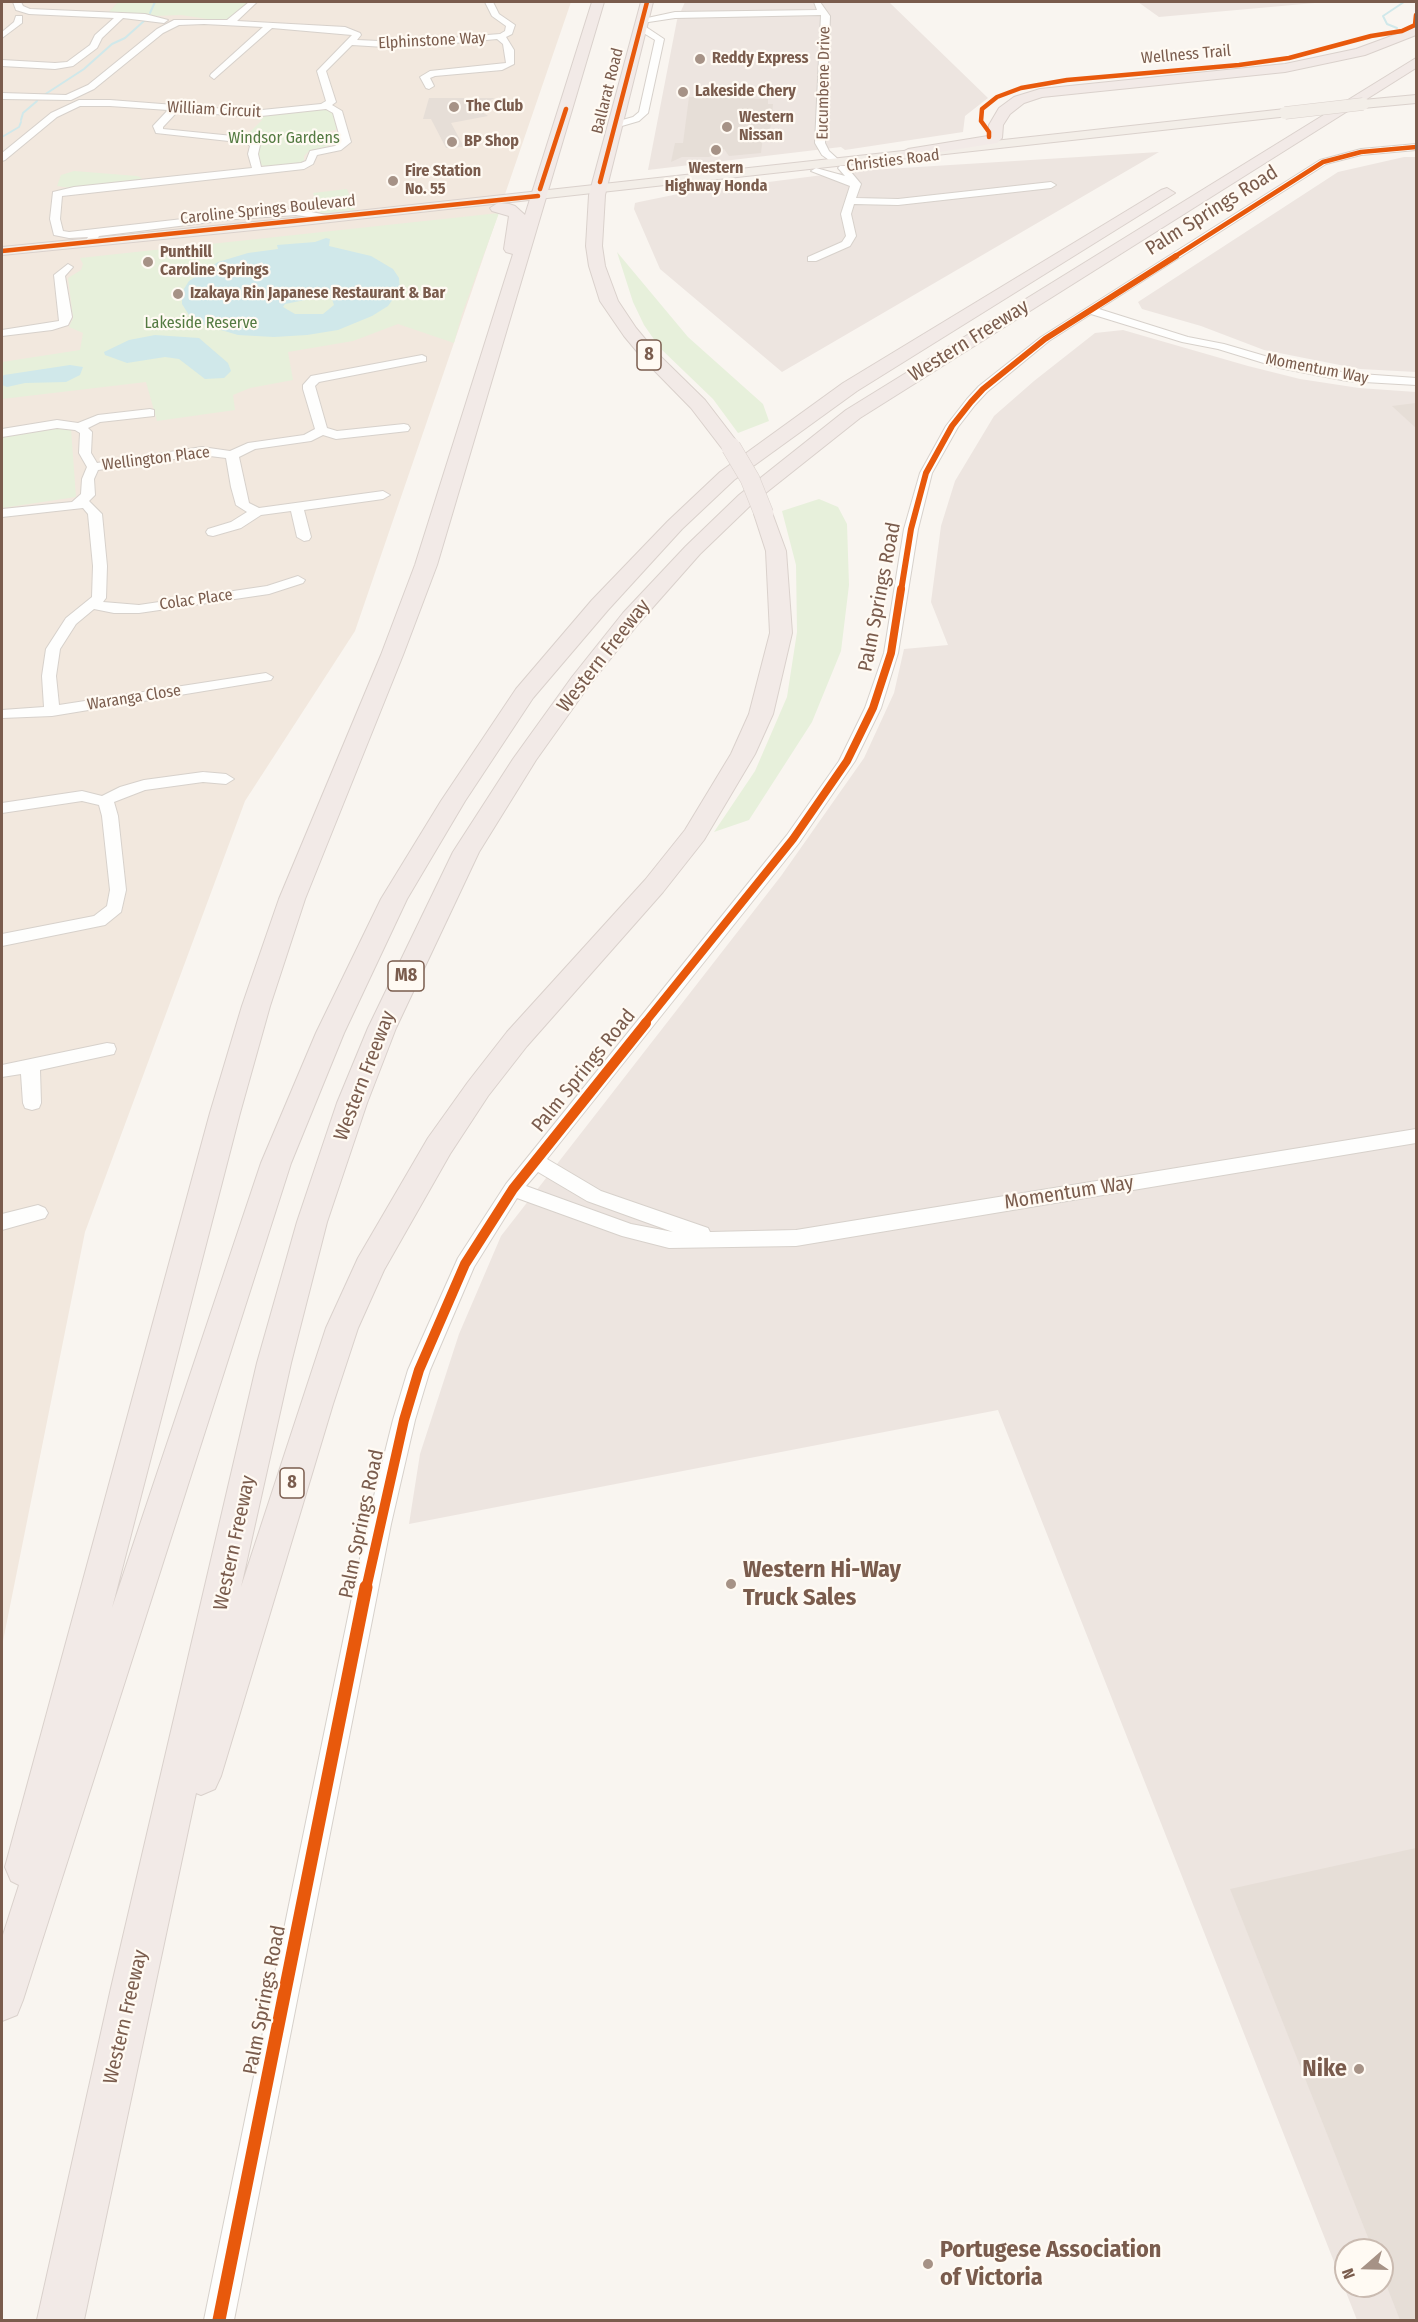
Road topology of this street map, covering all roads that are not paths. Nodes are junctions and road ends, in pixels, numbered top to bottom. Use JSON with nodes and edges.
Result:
{"nodes":[{"id":1,"x":16,"y":2,"type":"edge"},
{"id":2,"x":21,"y":2,"type":"edge"},
{"id":3,"x":253,"y":2,"type":"edge"},
{"id":4,"x":376,"y":2,"type":"edge"},
{"id":5,"x":383,"y":2,"type":"edge"},
{"id":6,"x":489,"y":2,"type":"edge"},
{"id":7,"x":598,"y":2,"type":"edge"},
{"id":8,"x":647,"y":2,"type":"edge"},
{"id":9,"x":815,"y":2,"type":"edge"},
{"id":10,"x":112,"y":4,"type":"dead end"},
{"id":11,"x":54,"y":11,"type":"junction"},
{"id":12,"x":825,"y":12,"type":"junction"},
{"id":13,"x":98,"y":14,"type":"junction"},
{"id":14,"x":675,"y":15,"type":"junction"},
{"id":15,"x":125,"y":16,"type":"junction"},
{"id":16,"x":19,"y":18,"type":"dead end"},
{"id":17,"x":173,"y":20,"type":"junction"},
{"id":18,"x":229,"y":23,"type":"junction"},
{"id":19,"x":641,"y":23,"type":"junction"},
{"id":20,"x":269,"y":26,"type":"junction"},
{"id":21,"x":1416,"y":31,"type":"edge"},
{"id":22,"x":2,"y":35,"type":"edge"},
{"id":23,"x":500,"y":37,"type":"junction"},
{"id":24,"x":350,"y":42,"type":"junction"},
{"id":25,"x":1416,"y":42,"type":"edge"},
{"id":26,"x":1416,"y":62,"type":"edge"},
{"id":27,"x":2,"y":63,"type":"edge"},
{"id":28,"x":214,"y":76,"type":"dead end"},
{"id":29,"x":429,"y":86,"type":"dead end"},
{"id":30,"x":91,"y":87,"type":"junction"},
{"id":31,"x":2,"y":96,"type":"edge"},
{"id":32,"x":1416,"y":99,"type":"edge"},
{"id":33,"x":73,"y":101,"type":"junction"},
{"id":34,"x":327,"y":106,"type":"junction"},
{"id":35,"x":176,"y":108,"type":"junction"},
{"id":36,"x":54,"y":116,"type":"junction"},
{"id":37,"x":998,"y":120,"type":"junction"},
{"id":38,"x":1189,"y":123,"type":"junction"},
{"id":39,"x":615,"y":125,"type":"junction"},
{"id":40,"x":1108,"y":135,"type":"junction"},
{"id":41,"x":1018,"y":141,"type":"junction"},
{"id":42,"x":1416,"y":147,"type":"edge"},
{"id":43,"x":823,"y":148,"type":"junction"},
{"id":44,"x":609,"y":149,"type":"junction"},
{"id":45,"x":908,"y":153,"type":"junction"},
{"id":46,"x":2,"y":158,"type":"edge"},
{"id":47,"x":861,"y":159,"type":"junction"},
{"id":48,"x":839,"y":165,"type":"junction"},
{"id":49,"x":257,"y":170,"type":"junction"},
{"id":50,"x":816,"y":171,"type":"junction"},
{"id":51,"x":749,"y":172,"type":"junction"},
{"id":52,"x":651,"y":183,"type":"junction"},
{"id":53,"x":1051,"y":185,"type":"dead end"},
{"id":54,"x":855,"y":187,"type":"junction"},
{"id":55,"x":598,"y":192,"type":"junction"},
{"id":56,"x":539,"y":194,"type":"junction"},
{"id":57,"x":850,"y":201,"type":"junction"},
{"id":58,"x":498,"y":207,"type":"junction"},
{"id":59,"x":328,"y":218,"type":"junction"},
{"id":60,"x":369,"y":218,"type":"junction"},
{"id":61,"x":200,"y":236,"type":"junction"},
{"id":62,"x":92,"y":238,"type":"junction"},
{"id":63,"x":2,"y":252,"type":"edge"},
{"id":64,"x":812,"y":259,"type":"dead end"},
{"id":65,"x":2,"y":262,"type":"edge"},
{"id":66,"x":68,"y":267,"type":"dead end"},
{"id":67,"x":512,"y":285,"type":"junction"},
{"id":68,"x":1093,"y":307,"type":"junction"},
{"id":69,"x":2,"y":333,"type":"edge"},
{"id":70,"x":422,"y":359,"type":"dead end"},
{"id":71,"x":1416,"y":382,"type":"edge"},
{"id":72,"x":150,"y":413,"type":"dead end"},
{"id":73,"x":79,"y":427,"type":"junction"},
{"id":74,"x":404,"y":428,"type":"dead end"},
{"id":75,"x":322,"y":430,"type":"junction"},
{"id":76,"x":2,"y":433,"type":"edge"},
{"id":77,"x":232,"y":455,"type":"junction"},
{"id":78,"x":93,"y":467,"type":"junction"},
{"id":79,"x":383,"y":495,"type":"dead end"},
{"id":80,"x":81,"y":502,"type":"junction"},
{"id":81,"x":297,"y":508,"type":"junction"},
{"id":82,"x":257,"y":512,"type":"junction"},
{"id":83,"x":2,"y":513,"type":"edge"},
{"id":84,"x":213,"y":532,"type":"dead end"},
{"id":85,"x":304,"y":537,"type":"dead end"},
{"id":86,"x":298,"y":580,"type":"dead end"},
{"id":87,"x":92,"y":604,"type":"junction"},
{"id":88,"x":266,"y":677,"type":"dead end"},
{"id":89,"x":52,"y":711,"type":"junction"},
{"id":90,"x":2,"y":714,"type":"edge"},
{"id":91,"x":226,"y":779,"type":"dead end"},
{"id":92,"x":104,"y":801,"type":"junction"},
{"id":93,"x":2,"y":808,"type":"edge"},
{"id":94,"x":2,"y":940,"type":"edge"},
{"id":95,"x":107,"y":1049,"type":"dead end"},
{"id":96,"x":30,"y":1065,"type":"junction"},
{"id":97,"x":2,"y":1071,"type":"edge"},
{"id":98,"x":32,"y":1103,"type":"dead end"},
{"id":99,"x":1416,"y":1136,"type":"edge"},
{"id":100,"x":534,"y":1161,"type":"junction"},
{"id":101,"x":513,"y":1189,"type":"junction"},
{"id":102,"x":38,"y":1213,"type":"dead end"},
{"id":103,"x":2,"y":1222,"type":"edge"},
{"id":104,"x":721,"y":1240,"type":"junction"},
{"id":105,"x":2,"y":1957,"type":"edge"},
{"id":106,"x":2,"y":2000,"type":"edge"},
{"id":107,"x":60,"y":2320,"type":"edge"},
{"id":108,"x":69,"y":2320,"type":"edge"},
{"id":109,"x":219,"y":2320,"type":"edge"}],
"edges":[{"from":1,"to":11,"type":"street"},
{"from":2,"to":11,"type":"street"},
{"from":3,"to":18,"type":"street"},
{"from":4,"to":5,"type":"street"},
{"from":6,"to":23,"type":"street","name":"Elphinstone Way"},
{"from":7,"to":56,"type":"highway","name":"Ballarat Road"},
{"from":8,"to":14,"type":"street"},
{"from":8,"to":19,"type":"highway","name":"Ballarat Road","number":"8"},
{"from":9,"to":12,"type":"street","name":"Eucumbene Drive"},
{"from":10,"to":13,"type":"street"},
{"from":11,"to":13,"type":"street"},
{"from":12,"to":14,"type":"street"},
{"from":12,"to":43,"type":"street","name":"Eucumbene Drive"},
{"from":13,"to":15,"type":"street"},
{"from":14,"to":19,"type":"street"},
{"from":15,"to":17,"type":"street"},
{"from":15,"to":27,"type":"street"},
{"from":16,"to":22,"type":"street"},
{"from":17,"to":18,"type":"street"},
{"from":17,"to":30,"type":"street"},
{"from":18,"to":20,"type":"street"},
{"from":19,"to":39,"type":"highway","name":"Ballarat Road","number":"8"},
{"from":19,"to":39,"type":"street"},
{"from":20,"to":24,"type":"street"},
{"from":20,"to":28,"type":"street"},
{"from":21,"to":37,"type":"highway"},
{"from":23,"to":24,"type":"street","name":"Elphinstone Way"},
{"from":23,"to":29,"type":"street"},
{"from":24,"to":34,"type":"street"},
{"from":25,"to":106,"type":"highway","name":"Western Freeway","number":"M8"},
{"from":26,"to":107,"type":"highway","name":"Western Freeway","number":"M8"},
{"from":30,"to":33,"type":"street"},
{"from":30,"to":33,"type":"street"},
{"from":31,"to":33,"type":"street","name":"William Circuit"},
{"from":32,"to":38,"type":"main road","name":"Christies Road","bridge":true},
{"from":33,"to":35,"type":"street","name":"William Circuit"},
{"from":33,"to":36,"type":"street"},
{"from":33,"to":36,"type":"street"},
{"from":34,"to":35,"type":"street","name":"William Circuit"},
{"from":34,"to":49,"type":"street"},
{"from":35,"to":49,"type":"street"},
{"from":36,"to":46,"type":"street"},
{"from":37,"to":41,"type":"highway"},
{"from":37,"to":45,"type":"highway"},
{"from":38,"to":40,"type":"main road","name":"Christies Road"},
{"from":38,"to":41,"type":"main road","name":"Christies Road"},
{"from":39,"to":44,"type":"highway","name":"Ballarat Road","number":"8"},
{"from":40,"to":41,"type":"main road"},
{"from":40,"to":48,"type":"main road","name":"Christies Road"},
{"from":41,"to":45,"type":"main road","name":"Christies Road"},
{"from":42,"to":68,"type":"street","name":"Palm Springs Road"},
{"from":43,"to":47,"type":"main road"},
{"from":43,"to":48,"type":"street","name":"Eucumbene Drive"},
{"from":43,"to":51,"type":"main road"},
{"from":44,"to":52,"type":"main road"},
{"from":44,"to":55,"type":"highway","name":"Ballarat Road","number":"8"},
{"from":45,"to":47,"type":"main road","name":"Christies Road"},
{"from":47,"to":48,"type":"main road","name":"Christies Road"},
{"from":48,"to":50,"type":"main road","name":"Christies Road"},
{"from":48,"to":51,"type":"main road","name":"Christies Road"},
{"from":48,"to":54,"type":"street","name":"Eucumbene Drive"},
{"from":49,"to":62,"type":"street"},
{"from":50,"to":54,"type":"street"},
{"from":50,"to":55,"type":"main road","name":"Christies Road"},
{"from":51,"to":52,"type":"main road","name":"Christies Road"},
{"from":52,"to":55,"type":"main road","name":"Christies Road"},
{"from":53,"to":57,"type":"street"},
{"from":54,"to":57,"type":"street"},
{"from":55,"to":56,"type":"main road","name":"Caroline Springs Boulevard"},
{"from":55,"to":108,"type":"highway","number":"8","bridge":true},
{"from":56,"to":58,"type":"main road","name":"Caroline Springs Boulevard"},
{"from":56,"to":60,"type":"main road","name":"Caroline Springs Boulevard"},
{"from":56,"to":67,"type":"highway","name":"Ballarat Road"},
{"from":57,"to":64,"type":"street"},
{"from":58,"to":60,"type":"main road","name":"Caroline Springs Boulevard"},
{"from":58,"to":67,"type":"highway"},
{"from":59,"to":60,"type":"main road","name":"Caroline Springs Boulevard"},
{"from":59,"to":61,"type":"main road","name":"Caroline Springs Boulevard"},
{"from":59,"to":62,"type":"street","name":"Caroline Springs Boulevard"},
{"from":60,"to":61,"type":"main road","name":"Caroline Springs Boulevard"},
{"from":61,"to":62,"type":"main road","name":"Caroline Springs Boulevard"},
{"from":61,"to":65,"type":"main road","name":"Caroline Springs Boulevard"},
{"from":62,"to":63,"type":"main road","name":"Caroline Springs Boulevard"},
{"from":63,"to":65,"type":"main road"},
{"from":66,"to":69,"type":"street"},
{"from":67,"to":105,"type":"highway","name":"Ballarat Road"},
{"from":68,"to":71,"type":"street","name":"Momentum Way"},
{"from":68,"to":100,"type":"street","name":"Palm Springs Road"},
{"from":70,"to":75,"type":"street"},
{"from":72,"to":73,"type":"street"},
{"from":73,"to":76,"type":"street"},
{"from":73,"to":78,"type":"street"},
{"from":74,"to":75,"type":"street","name":"Wellington Place"},
{"from":75,"to":77,"type":"street","name":"Wellington Place"},
{"from":77,"to":78,"type":"street","name":"Wellington Place"},
{"from":77,"to":82,"type":"street"},
{"from":78,"to":80,"type":"street"},
{"from":79,"to":81,"type":"street"},
{"from":80,"to":83,"type":"street"},
{"from":80,"to":87,"type":"street"},
{"from":81,"to":82,"type":"street"},
{"from":81,"to":85,"type":"street"},
{"from":82,"to":84,"type":"street"},
{"from":86,"to":87,"type":"street","name":"Colac Place"},
{"from":87,"to":89,"type":"street"},
{"from":88,"to":89,"type":"street","name":"Waranga Close"},
{"from":89,"to":90,"type":"street","name":"Waranga Close"},
{"from":91,"to":92,"type":"street"},
{"from":92,"to":93,"type":"street"},
{"from":92,"to":94,"type":"street"},
{"from":95,"to":96,"type":"street"},
{"from":96,"to":97,"type":"street"},
{"from":96,"to":98,"type":"street"},
{"from":99,"to":104,"type":"street","name":"Momentum Way"},
{"from":100,"to":101,"type":"street","name":"Palm Springs Road"},
{"from":100,"to":104,"type":"street","name":"Momentum Way"},
{"from":101,"to":104,"type":"street","name":"Momentum Way"},
{"from":101,"to":109,"type":"street","name":"Palm Springs Road"},
{"from":102,"to":103,"type":"street"}]}
